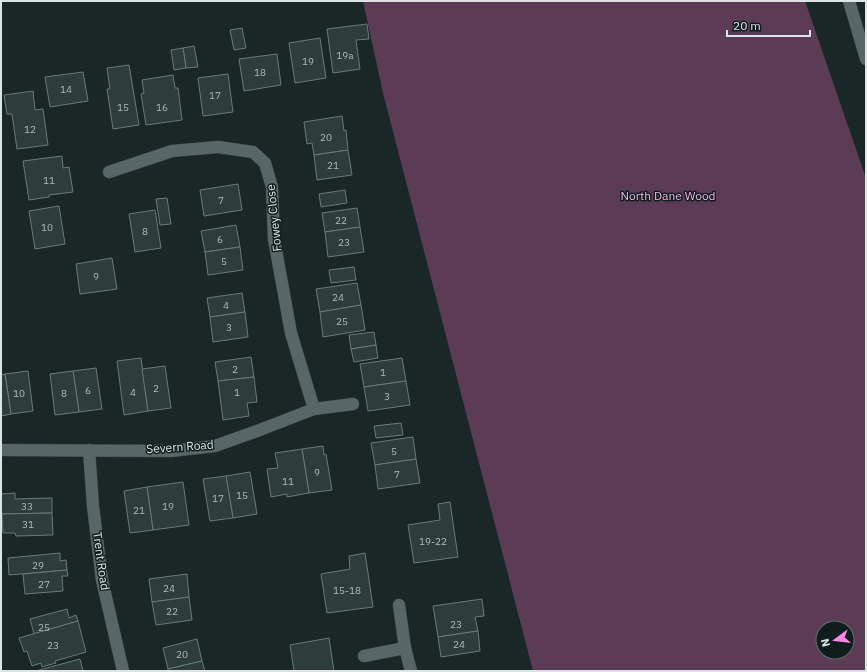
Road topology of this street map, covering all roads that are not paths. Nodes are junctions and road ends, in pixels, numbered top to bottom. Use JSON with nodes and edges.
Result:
{"nodes":[{"id":1,"x":849,"y":1,"type":"edge"},
{"id":2,"x":866,"y":59,"type":"edge"},
{"id":3,"x":109,"y":172,"type":"dead end"},
{"id":4,"x":353,"y":404,"type":"dead end"},
{"id":5,"x":314,"y":409,"type":"junction"},
{"id":6,"x":1,"y":450,"type":"edge"},
{"id":7,"x":89,"y":450,"type":"junction"},
{"id":8,"x":399,"y":605,"type":"dead end"},
{"id":9,"x":406,"y":648,"type":"junction"},
{"id":10,"x":364,"y":656,"type":"dead end"},
{"id":11,"x":122,"y":671,"type":"edge"},
{"id":12,"x":411,"y":671,"type":"edge"}],
"edges":[{"from":1,"to":2,"type":"street"},
{"from":3,"to":5,"type":"street","name":"Fowey Close"},
{"from":4,"to":5,"type":"street","name":"Severn Road"},
{"from":5,"to":7,"type":"street","name":"Severn Road"},
{"from":6,"to":7,"type":"street","name":"Severn Road"},
{"from":7,"to":11,"type":"street","name":"Trent Road"},
{"from":8,"to":9,"type":"street"},
{"from":9,"to":10,"type":"street"},
{"from":9,"to":12,"type":"street"}]}
